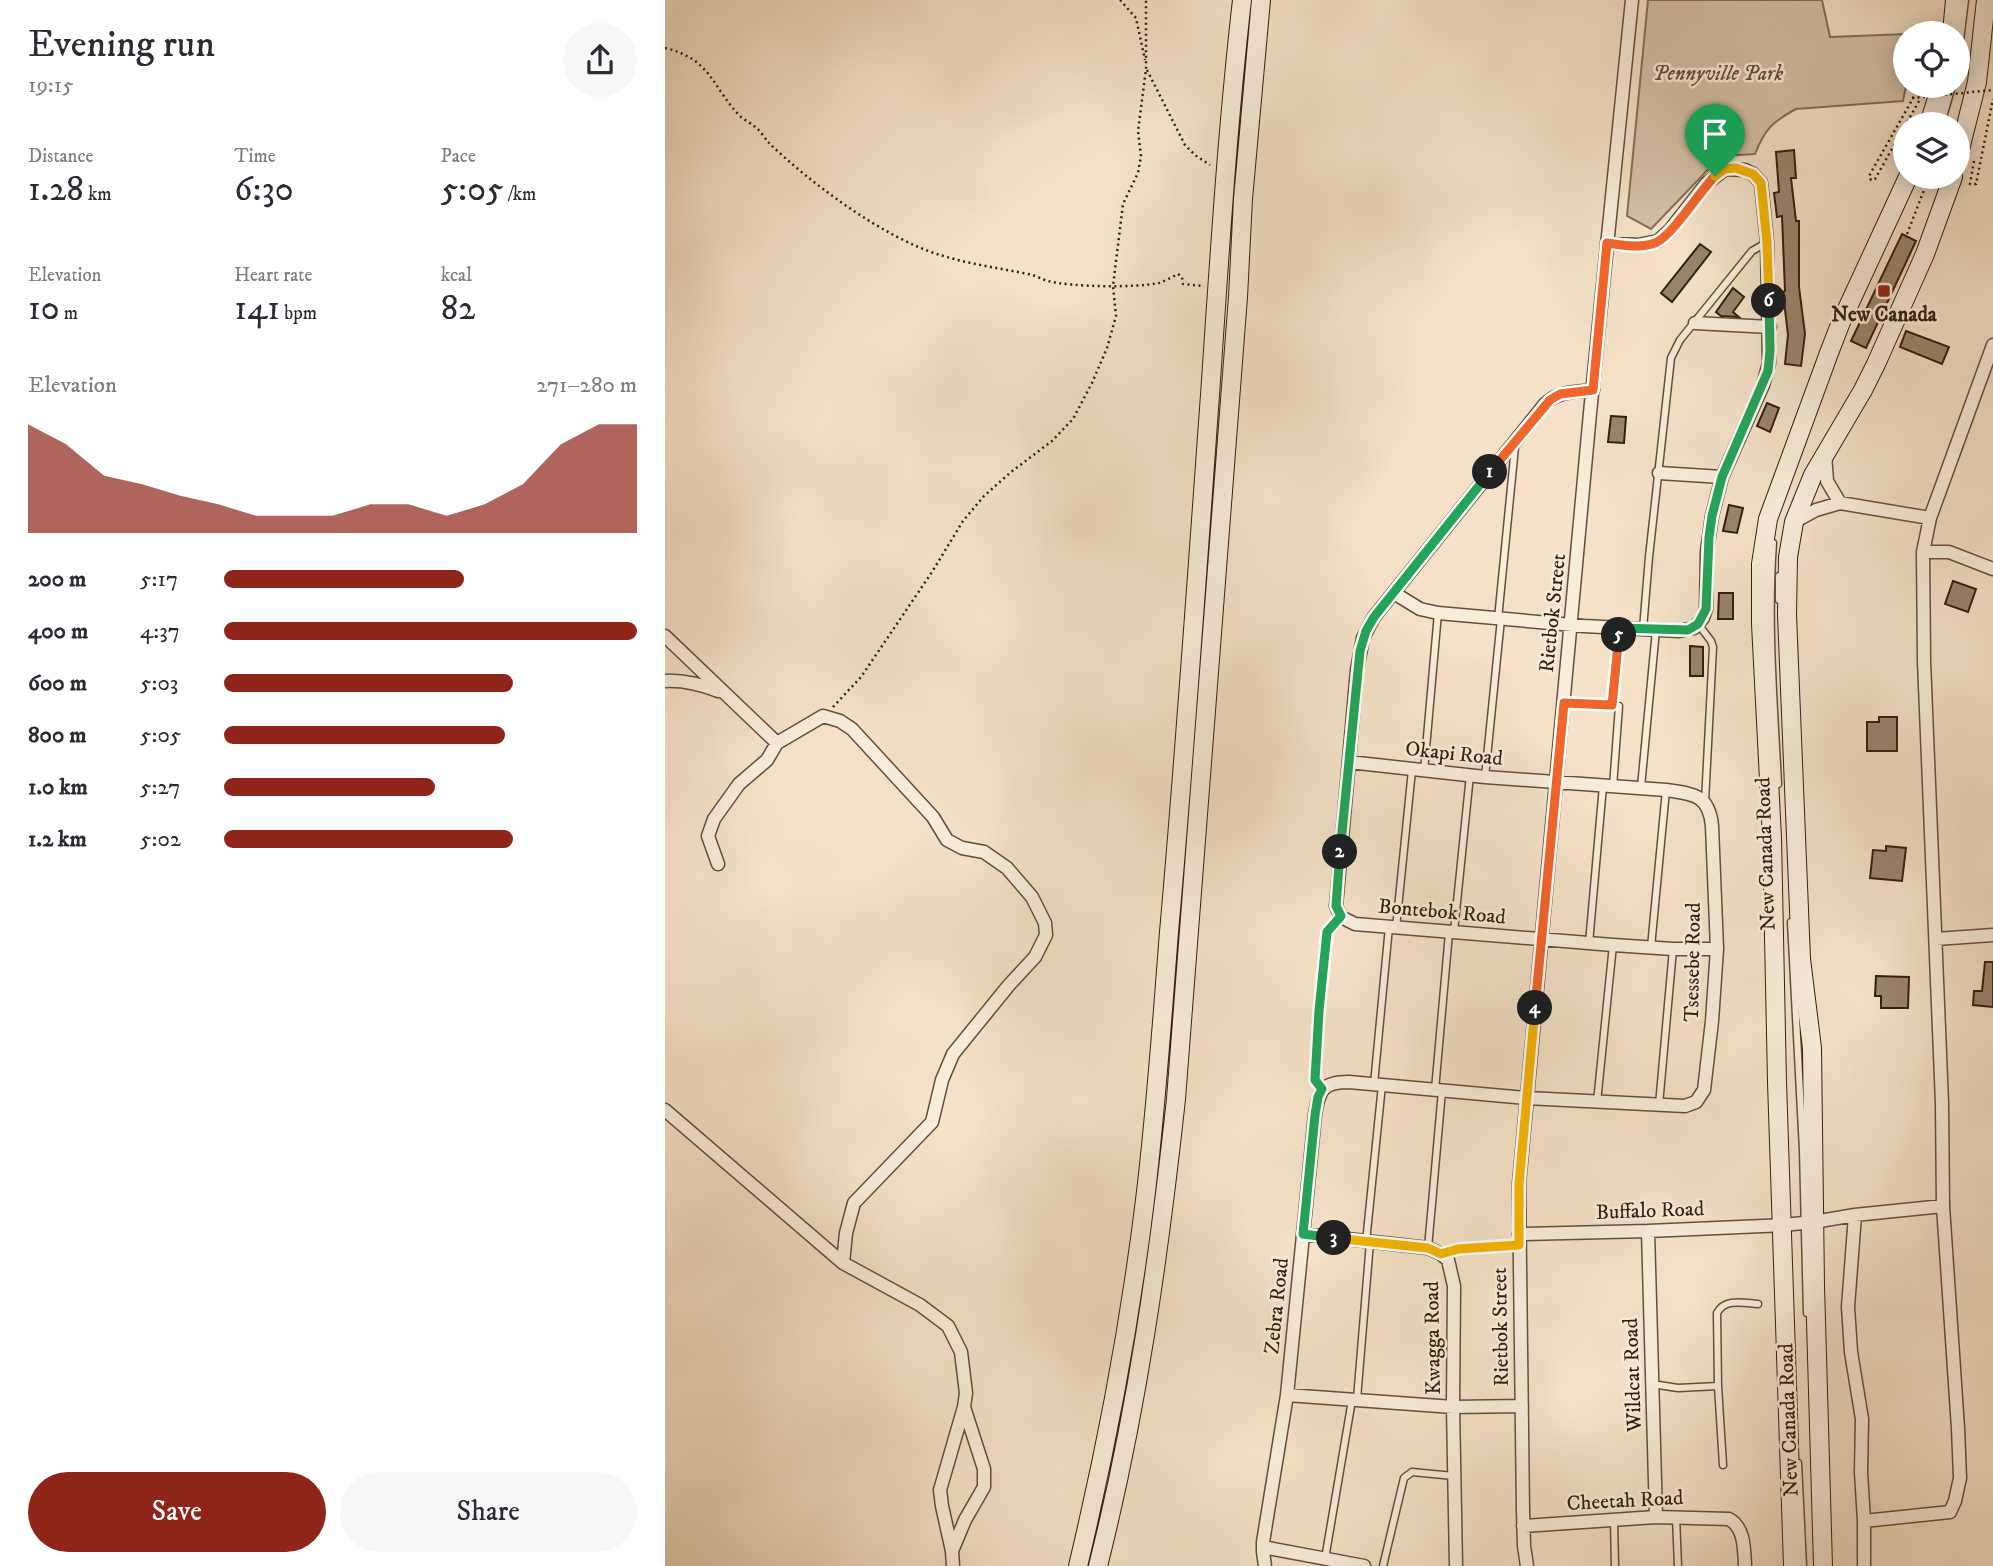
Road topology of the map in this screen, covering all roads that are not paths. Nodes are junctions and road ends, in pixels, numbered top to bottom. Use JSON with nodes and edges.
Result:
{"nodes":[{"id":1,"x":1242,"y":0,"type":"edge"},
{"id":2,"x":1261,"y":0,"type":"edge"},
{"id":3,"x":1632,"y":0,"type":"edge"},
{"id":4,"x":1955,"y":0,"type":"edge"},
{"id":5,"x":1965,"y":0,"type":"edge"},
{"id":6,"x":1982,"y":4,"type":"edge"},
{"id":7,"x":1953,"y":21,"type":"edge"},
{"id":8,"x":1962,"y":21,"type":"edge"},
{"id":9,"x":1962,"y":112,"type":"edge"},
{"id":10,"x":1969,"y":112,"type":"edge"},
{"id":11,"x":1903,"y":189,"type":"edge"},
{"id":12,"x":1911,"y":189,"type":"edge"},
{"id":13,"x":1943,"y":189,"type":"edge"},
{"id":14,"x":1949,"y":189,"type":"edge"},
{"id":15,"x":1767,"y":242,"type":"junction"},
{"id":16,"x":1607,"y":243,"type":"junction"},
{"id":17,"x":1860,"y":299,"type":"dead end"},
{"id":18,"x":1695,"y":323,"type":"junction"},
{"id":19,"x":1770,"y":327,"type":"junction"},
{"id":20,"x":1845,"y":335,"type":"dead end"},
{"id":21,"x":1993,"y":345,"type":"edge"},
{"id":22,"x":1593,"y":390,"type":"junction"},
{"id":23,"x":1515,"y":441,"type":"junction"},
{"id":24,"x":1825,"y":454,"type":"junction"},
{"id":25,"x":1659,"y":472,"type":"junction"},
{"id":26,"x":1722,"y":477,"type":"junction"},
{"id":27,"x":1840,"y":503,"type":"junction"},
{"id":28,"x":1930,"y":518,"type":"junction"},
{"id":29,"x":1794,"y":522,"type":"junction"},
{"id":30,"x":1923,"y":552,"type":"junction"},
{"id":31,"x":1993,"y":569,"type":"edge"},
{"id":32,"x":1394,"y":593,"type":"junction"},
{"id":33,"x":1438,"y":613,"type":"junction"},
{"id":34,"x":1499,"y":619,"type":"junction"},
{"id":35,"x":1698,"y":624,"type":"junction"},
{"id":36,"x":1571,"y":625,"type":"junction"},
{"id":37,"x":1620,"y":628,"type":"junction"},
{"id":38,"x":1649,"y":630,"type":"junction"},
{"id":39,"x":665,"y":636,"type":"edge"},
{"id":40,"x":665,"y":681,"type":"edge"},
{"id":41,"x":725,"y":693,"type":"junction"},
{"id":42,"x":1564,"y":703,"type":"junction"},
{"id":43,"x":1612,"y":705,"type":"junction"},
{"id":44,"x":777,"y":743,"type":"junction"},
{"id":45,"x":1349,"y":762,"type":"junction"},
{"id":46,"x":1418,"y":770,"type":"junction"},
{"id":47,"x":1470,"y":775,"type":"junction"},
{"id":48,"x":1485,"y":777,"type":"junction"},
{"id":49,"x":1556,"y":782,"type":"junction"},
{"id":50,"x":1608,"y":786,"type":"junction"},
{"id":51,"x":1778,"y":786,"type":"dead end"},
{"id":52,"x":1641,"y":788,"type":"junction"},
{"id":53,"x":1666,"y":790,"type":"junction"},
{"id":54,"x":1705,"y":802,"type":"junction"},
{"id":55,"x":1780,"y":828,"type":"dead end"},
{"id":56,"x":718,"y":864,"type":"dead end"},
{"id":57,"x":1790,"y":898,"type":"dead end"},
{"id":58,"x":1791,"y":912,"type":"dead end"},
{"id":59,"x":1341,"y":916,"type":"junction"},
{"id":60,"x":1392,"y":928,"type":"junction"},
{"id":61,"x":1451,"y":933,"type":"junction"},
{"id":62,"x":1993,"y":935,"type":"edge"},
{"id":63,"x":1935,"y":939,"type":"junction"},
{"id":64,"x":1541,"y":940,"type":"junction"},
{"id":65,"x":1589,"y":943,"type":"junction"},
{"id":66,"x":1613,"y":946,"type":"junction"},
{"id":67,"x":1651,"y":947,"type":"junction"},
{"id":68,"x":1673,"y":949,"type":"junction"},
{"id":69,"x":1717,"y":949,"type":"junction"},
{"id":70,"x":1785,"y":1060,"type":"dead end"},
{"id":71,"x":1378,"y":1085,"type":"junction"},
{"id":72,"x":1322,"y":1089,"type":"junction"},
{"id":73,"x":1438,"y":1090,"type":"junction"},
{"id":74,"x":1527,"y":1098,"type":"junction"},
{"id":75,"x":1597,"y":1102,"type":"junction"},
{"id":76,"x":1659,"y":1105,"type":"junction"},
{"id":77,"x":665,"y":1110,"type":"edge"},
{"id":78,"x":1943,"y":1206,"type":"junction"},
{"id":79,"x":1855,"y":1215,"type":"junction"},
{"id":80,"x":1810,"y":1222,"type":"junction"},
{"id":81,"x":1788,"y":1224,"type":"junction"},
{"id":82,"x":1648,"y":1231,"type":"junction"},
{"id":83,"x":1303,"y":1234,"type":"junction"},
{"id":84,"x":1519,"y":1240,"type":"junction"},
{"id":85,"x":1368,"y":1242,"type":"junction"},
{"id":86,"x":1428,"y":1248,"type":"junction"},
{"id":87,"x":843,"y":1263,"type":"junction"},
{"id":88,"x":1758,"y":1304,"type":"dead end"},
{"id":89,"x":1808,"y":1325,"type":"dead end"},
{"id":90,"x":1809,"y":1365,"type":"dead end"},
{"id":91,"x":1652,"y":1384,"type":"junction"},
{"id":92,"x":1718,"y":1386,"type":"junction"},
{"id":93,"x":1287,"y":1395,"type":"junction"},
{"id":94,"x":1354,"y":1401,"type":"junction"},
{"id":95,"x":1522,"y":1406,"type":"junction"},
{"id":96,"x":964,"y":1407,"type":"junction"},
{"id":97,"x":1454,"y":1407,"type":"junction"},
{"id":98,"x":1798,"y":1451,"type":"dead end"},
{"id":99,"x":1723,"y":1465,"type":"dead end"},
{"id":100,"x":1454,"y":1476,"type":"junction"},
{"id":101,"x":1657,"y":1517,"type":"junction"},
{"id":102,"x":1676,"y":1517,"type":"junction"},
{"id":103,"x":1614,"y":1521,"type":"junction"},
{"id":104,"x":1864,"y":1521,"type":"junction"},
{"id":105,"x":1523,"y":1526,"type":"junction"},
{"id":106,"x":1263,"y":1547,"type":"junction"},
{"id":107,"x":952,"y":1551,"type":"junction"},
{"id":108,"x":1325,"y":1559,"type":"junction"},
{"id":109,"x":1355,"y":1565,"type":"edge"},
{"id":110,"x":953,"y":1566,"type":"edge"},
{"id":111,"x":1078,"y":1566,"type":"edge"},
{"id":112,"x":1098,"y":1566,"type":"edge"},
{"id":113,"x":1265,"y":1566,"type":"edge"},
{"id":114,"x":1383,"y":1566,"type":"edge"},
{"id":115,"x":1456,"y":1566,"type":"edge"},
{"id":116,"x":1527,"y":1566,"type":"edge"},
{"id":117,"x":1615,"y":1566,"type":"edge"},
{"id":118,"x":1678,"y":1566,"type":"edge"},
{"id":119,"x":1745,"y":1566,"type":"edge"},
{"id":120,"x":1793,"y":1566,"type":"edge"},
{"id":121,"x":1803,"y":1566,"type":"edge"},
{"id":122,"x":1817,"y":1566,"type":"edge"},
{"id":123,"x":1823,"y":1566,"type":"edge"},
{"id":124,"x":1864,"y":1566,"type":"edge"}],
"edges":[{"from":1,"to":111,"type":"main road"},
{"from":2,"to":112,"type":"main road"},
{"from":3,"to":16,"type":"street","name":"Rietbok Street"},
{"from":4,"to":7,"type":"main road"},
{"from":5,"to":8,"type":"lane"},
{"from":6,"to":9,"type":"lane"},
{"from":6,"to":10,"type":"main road"},
{"from":11,"to":81,"type":"main road","name":"New Canada Road"},
{"from":12,"to":17,"type":"lane"},
{"from":13,"to":57,"type":"lane","name":"New Canada Road"},
{"from":14,"to":24,"type":"main road","name":"New Canada Road"},
{"from":15,"to":16,"type":"street"},
{"from":15,"to":18,"type":"lane"},
{"from":15,"to":19,"type":"street"},
{"from":16,"to":22,"type":"street","name":"Rietbok Street"},
{"from":18,"to":19,"type":"street"},
{"from":18,"to":25,"type":"lane"},
{"from":19,"to":26,"type":"street"},
{"from":20,"to":51,"type":"lane","name":"New Canada Road"},
{"from":21,"to":28,"type":"street"},
{"from":22,"to":23,"type":"street"},
{"from":22,"to":36,"type":"street","name":"Rietbok Street"},
{"from":23,"to":32,"type":"street"},
{"from":23,"to":34,"type":"lane"},
{"from":24,"to":27,"type":"street"},
{"from":24,"to":29,"type":"main road","name":"New Canada Road"},
{"from":25,"to":26,"type":"street"},
{"from":25,"to":38,"type":"lane"},
{"from":26,"to":35,"type":"street"},
{"from":27,"to":28,"type":"street"},
{"from":27,"to":29,"type":"street"},
{"from":28,"to":30,"type":"street"},
{"from":29,"to":80,"type":"main road","name":"New Canada Road"},
{"from":30,"to":31,"type":"street"},
{"from":30,"to":63,"type":"street"},
{"from":32,"to":33,"type":"street"},
{"from":32,"to":45,"type":"street"},
{"from":33,"to":34,"type":"street"},
{"from":33,"to":46,"type":"lane"},
{"from":34,"to":36,"type":"street"},
{"from":34,"to":48,"type":"lane"},
{"from":35,"to":38,"type":"street"},
{"from":35,"to":54,"type":"lane"},
{"from":36,"to":37,"type":"street"},
{"from":36,"to":42,"type":"street","name":"Rietbok Street"},
{"from":37,"to":38,"type":"street"},
{"from":37,"to":43,"type":"lane"},
{"from":38,"to":52,"type":"lane"},
{"from":39,"to":41,"type":"street"},
{"from":40,"to":41,"type":"street"},
{"from":41,"to":44,"type":"street"},
{"from":42,"to":43,"type":"lane"},
{"from":42,"to":49,"type":"street","name":"Rietbok Street"},
{"from":43,"to":50,"type":"lane"},
{"from":44,"to":56,"type":"street"},
{"from":44,"to":87,"type":"street"},
{"from":45,"to":46,"type":"street","name":"Okapi Road"},
{"from":45,"to":59,"type":"street"},
{"from":46,"to":47,"type":"street","name":"Okapi Road"},
{"from":46,"to":60,"type":"lane"},
{"from":47,"to":48,"type":"street","name":"Okapi Road"},
{"from":47,"to":61,"type":"lane"},
{"from":48,"to":49,"type":"street","name":"Okapi Road"},
{"from":49,"to":50,"type":"street"},
{"from":49,"to":64,"type":"street","name":"Rietbok Street"},
{"from":50,"to":52,"type":"street"},
{"from":50,"to":65,"type":"lane"},
{"from":52,"to":53,"type":"street"},
{"from":53,"to":54,"type":"street"},
{"from":53,"to":67,"type":"lane"},
{"from":54,"to":69,"type":"street","name":"Tsessebe Road"},
{"from":55,"to":70,"type":"lane","name":"New Canada Road"},
{"from":58,"to":80,"type":"lane","name":"New Canada Road"},
{"from":59,"to":60,"type":"street","name":"Bontebok Road"},
{"from":59,"to":72,"type":"lane"},
{"from":60,"to":61,"type":"street","name":"Bontebok Road"},
{"from":60,"to":71,"type":"lane"},
{"from":61,"to":64,"type":"street","name":"Bontebok Road"},
{"from":61,"to":73,"type":"lane"},
{"from":62,"to":63,"type":"street"},
{"from":63,"to":78,"type":"street"},
{"from":64,"to":65,"type":"street","name":"Bontebok Road"},
{"from":64,"to":74,"type":"street","name":"Rietbok Street"},
{"from":65,"to":66,"type":"street","name":"Bontebok Road"},
{"from":66,"to":67,"type":"street","name":"Bontebok Road"},
{"from":66,"to":75,"type":"lane"},
{"from":67,"to":68,"type":"street","name":"Bontebok Road"},
{"from":68,"to":69,"type":"street","name":"Bontebok Road"},
{"from":68,"to":76,"type":"lane"},
{"from":69,"to":76,"type":"street","name":"Tsessebe Road"},
{"from":71,"to":72,"type":"street"},
{"from":71,"to":73,"type":"street"},
{"from":71,"to":85,"type":"lane"},
{"from":72,"to":83,"type":"street","name":"Zebra Road"},
{"from":73,"to":74,"type":"street"},
{"from":73,"to":86,"type":"lane"},
{"from":74,"to":75,"type":"street","name":"Tsessebe Road"},
{"from":74,"to":84,"type":"street","name":"Rietbok Street"},
{"from":75,"to":76,"type":"street","name":"Tsessebe Road"},
{"from":77,"to":87,"type":"street"},
{"from":78,"to":79,"type":"street","name":"Buffalo Road"},
{"from":78,"to":104,"type":"street"},
{"from":79,"to":80,"type":"street","name":"Buffalo Road"},
{"from":79,"to":104,"type":"street"},
{"from":80,"to":81,"type":"street","name":"Buffalo Road"},
{"from":80,"to":89,"type":"lane","name":"New Canada Road"},
{"from":80,"to":123,"type":"main road","name":"New Canada Road"},
{"from":81,"to":82,"type":"street","name":"Buffalo Road"},
{"from":81,"to":120,"type":"main road","name":"New Canada Road"},
{"from":82,"to":84,"type":"street","name":"Buffalo Road"},
{"from":82,"to":91,"type":"street","name":"Wildcat Road"},
{"from":83,"to":85,"type":"street","name":"Kwagga Road"},
{"from":83,"to":93,"type":"street","name":"Zebra Road"},
{"from":84,"to":95,"type":"street","name":"Rietbok Street"},
{"from":85,"to":86,"type":"street","name":"Kwagga Road"},
{"from":85,"to":94,"type":"lane"},
{"from":86,"to":97,"type":"street","name":"Kwagga Road"},
{"from":87,"to":96,"type":"street"},
{"from":88,"to":92,"type":"lane"},
{"from":90,"to":122,"type":"lane","name":"New Canada Road"},
{"from":91,"to":92,"type":"lane"},
{"from":91,"to":101,"type":"street","name":"Wildcat Road"},
{"from":92,"to":99,"type":"lane"},
{"from":93,"to":94,"type":"street"},
{"from":93,"to":106,"type":"street","name":"Zebra Road"},
{"from":94,"to":97,"type":"street"},
{"from":94,"to":108,"type":"lane"},
{"from":95,"to":97,"type":"street"},
{"from":95,"to":105,"type":"street","name":"Rietbok Street"},
{"from":96,"to":107,"type":"street"},
{"from":96,"to":107,"type":"street"},
{"from":97,"to":100,"type":"street","name":"Kwagga Road"},
{"from":98,"to":121,"type":"lane","name":"New Canada Road"},
{"from":100,"to":114,"type":"lane"},
{"from":100,"to":115,"type":"street","name":"Kwagga Road"},
{"from":101,"to":102,"type":"street","name":"Cheetah Road"},
{"from":101,"to":103,"type":"street","name":"Cheetah Road"},
{"from":102,"to":118,"type":"lane"},
{"from":102,"to":119,"type":"street","name":"Cheetah Road"},
{"from":103,"to":105,"type":"street","name":"Cheetah Road"},
{"from":103,"to":117,"type":"lane"},
{"from":104,"to":124,"type":"street"},
{"from":105,"to":116,"type":"street","name":"Rietbok Street"},
{"from":106,"to":108,"type":"street"},
{"from":106,"to":113,"type":"street","name":"Zebra Road"},
{"from":107,"to":110,"type":"street"},
{"from":108,"to":109,"type":"street"}]}
